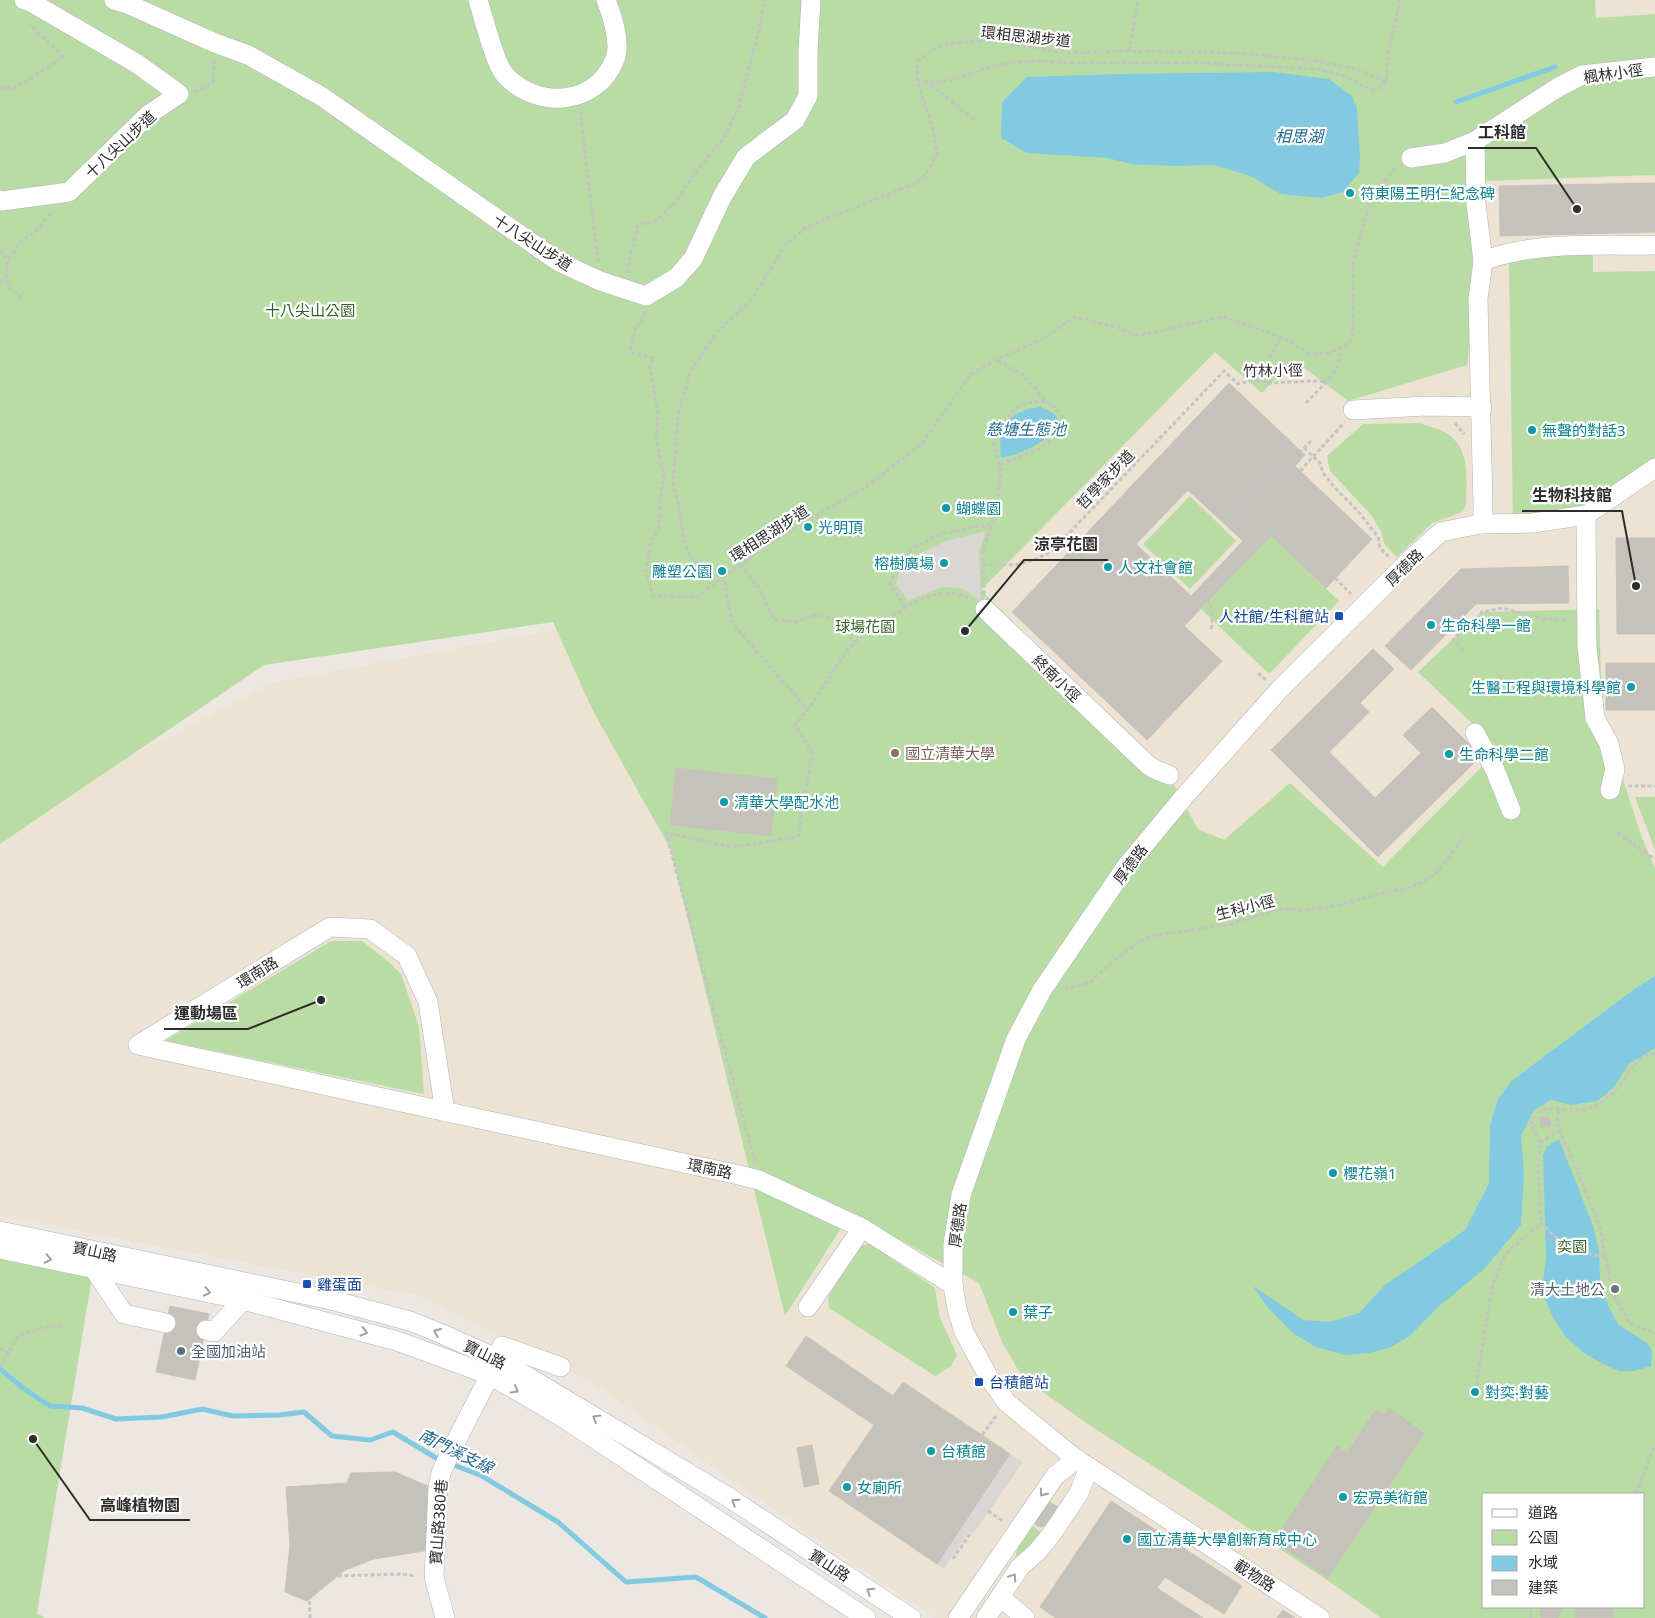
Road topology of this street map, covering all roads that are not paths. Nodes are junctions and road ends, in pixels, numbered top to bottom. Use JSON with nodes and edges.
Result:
{"nodes":[{"id":1,"x":24,"y":0,"type":"edge"},
{"id":2,"x":114,"y":0,"type":"edge"},
{"id":3,"x":478,"y":0,"type":"edge"},
{"id":4,"x":606,"y":0,"type":"edge"},
{"id":5,"x":811,"y":0,"type":"edge"},
{"id":6,"x":1655,"y":67,"type":"edge"},
{"id":7,"x":1475,"y":141,"type":"junction"},
{"id":8,"x":1411,"y":158,"type":"road end"},
{"id":9,"x":0,"y":200,"type":"edge"},
{"id":10,"x":1655,"y":245,"type":"edge"},
{"id":11,"x":1483,"y":261,"type":"junction"},
{"id":12,"x":1482,"y":406,"type":"junction"},
{"id":13,"x":1353,"y":410,"type":"road end"},
{"id":14,"x":1655,"y":468,"type":"edge"},
{"id":15,"x":1586,"y":515,"type":"junction"},
{"id":16,"x":1480,"y":524,"type":"junction"},
{"id":17,"x":985,"y":609,"type":"road end"},
{"id":18,"x":1475,"y":733,"type":"dead end"},
{"id":19,"x":1169,"y":775,"type":"dead end"},
{"id":20,"x":1611,"y":788,"type":"road end"},
{"id":21,"x":1511,"y":810,"type":"dead end"},
{"id":22,"x":445,"y":1112,"type":"junction"},
{"id":23,"x":862,"y":1228,"type":"junction"},
{"id":24,"x":0,"y":1232,"type":"edge"},
{"id":25,"x":0,"y":1249,"type":"edge"},
{"id":26,"x":94,"y":1268,"type":"junction"},
{"id":27,"x":953,"y":1285,"type":"junction"},
{"id":28,"x":243,"y":1300,"type":"junction"},
{"id":29,"x":808,"y":1307,"type":"dead end"},
{"id":30,"x":166,"y":1323,"type":"dead end"},
{"id":31,"x":206,"y":1330,"type":"dead end"},
{"id":32,"x":494,"y":1367,"type":"junction"},
{"id":33,"x":561,"y":1367,"type":"dead end"},
{"id":34,"x":1083,"y":1463,"type":"junction"},
{"id":35,"x":1000,"y":1597,"type":"junction"},
{"id":36,"x":445,"y":1618,"type":"edge"},
{"id":37,"x":866,"y":1618,"type":"edge"},
{"id":38,"x":911,"y":1618,"type":"edge"},
{"id":39,"x":958,"y":1618,"type":"edge"},
{"id":40,"x":986,"y":1618,"type":"edge"},
{"id":41,"x":1025,"y":1618,"type":"edge"},
{"id":42,"x":1320,"y":1618,"type":"edge"}],
"edges":[{"from":1,"to":9,"type":"street","name":"十八尖山步道"},
{"from":2,"to":5,"type":"street","name":"十八尖山步道"},
{"from":3,"to":4,"type":"street"},
{"from":6,"to":7,"type":"street","name":"楓林小徑"},
{"from":7,"to":8,"type":"street","name":"楓林小徑"},
{"from":7,"to":11,"type":"street"},
{"from":10,"to":11,"type":"street"},
{"from":11,"to":12,"type":"street"},
{"from":12,"to":13,"type":"street"},
{"from":12,"to":16,"type":"street"},
{"from":14,"to":15,"type":"street","name":"厚德路"},
{"from":15,"to":16,"type":"street","name":"厚德路"},
{"from":15,"to":20,"type":"street"},
{"from":16,"to":27,"type":"street","name":"厚德路"},
{"from":17,"to":19,"type":"street","name":"終南小徑"},
{"from":18,"to":21,"type":"street"},
{"from":22,"to":22,"type":"street","name":"環南路"},
{"from":22,"to":23,"type":"street","name":"環南路"},
{"from":23,"to":27,"type":"street","name":"環南路"},
{"from":23,"to":29,"type":"street"},
{"from":32,"to":24,"type":"street","name":"寶山路","one_way":true},
{"from":25,"to":26,"type":"street","name":"寶山路","one_way":true},
{"from":26,"to":28,"type":"street","name":"寶山路","one_way":true},
{"from":26,"to":30,"type":"street"},
{"from":27,"to":34,"type":"street","name":"厚德路"},
{"from":28,"to":31,"type":"street"},
{"from":28,"to":32,"type":"street","name":"寶山路","one_way":true},
{"from":32,"to":33,"type":"street"},
{"from":32,"to":36,"type":"street","name":"寶山路380巷"},
{"from":32,"to":37,"type":"street","name":"寶山路","one_way":true},
{"from":38,"to":32,"type":"street","name":"寶山路","one_way":true},
{"from":35,"to":34,"type":"street","one_way":true},
{"from":34,"to":39,"type":"street","one_way":true},
{"from":34,"to":42,"type":"street","name":"載物路"},
{"from":35,"to":40,"type":"street"},
{"from":35,"to":41,"type":"street"}]}
